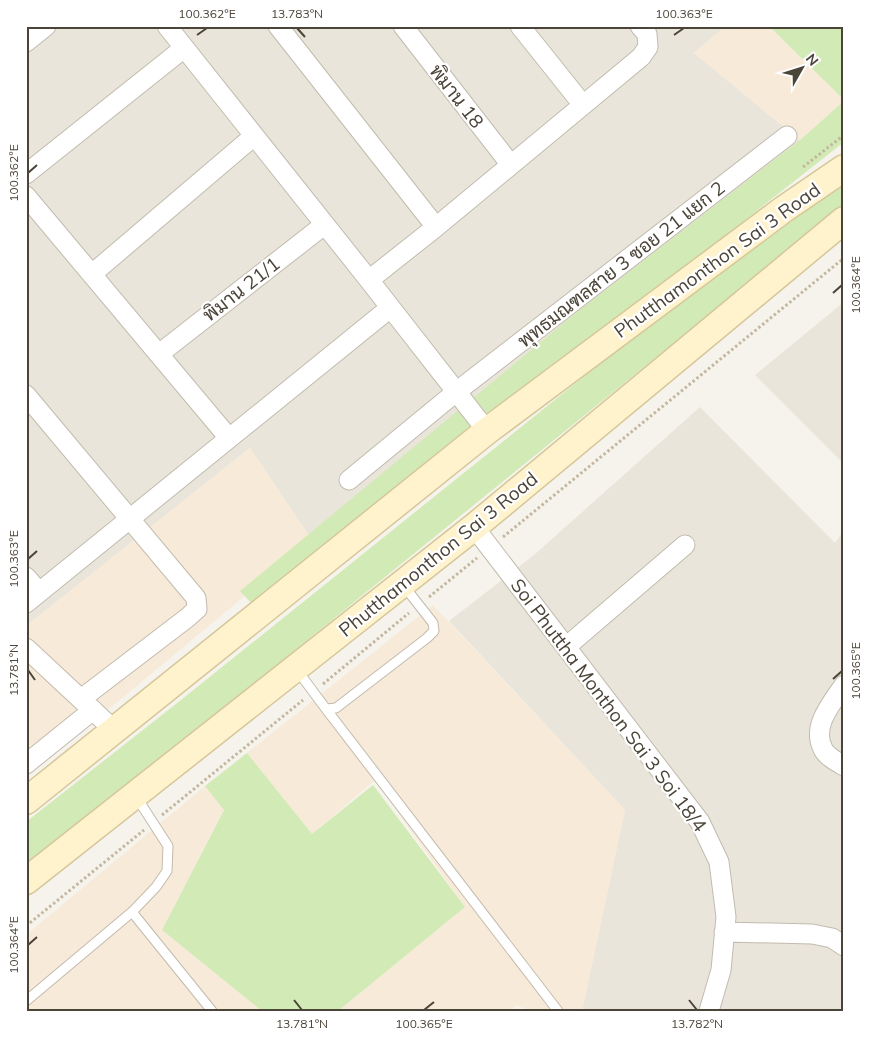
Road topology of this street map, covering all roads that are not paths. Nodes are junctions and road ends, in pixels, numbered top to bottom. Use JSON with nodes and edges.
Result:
{"nodes":[{"id":1,"x":46,"y":26,"type":"edge"},
{"id":2,"x":166,"y":26,"type":"edge"},
{"id":3,"x":278,"y":26,"type":"edge"},
{"id":4,"x":403,"y":26,"type":"edge"},
{"id":5,"x":520,"y":26,"type":"edge"},
{"id":6,"x":640,"y":26,"type":"edge"},
{"id":7,"x":26,"y":42,"type":"edge"},
{"id":8,"x":184,"y":48,"type":"junction"},
{"id":9,"x":583,"y":106,"type":"junction"},
{"id":10,"x":254,"y":136,"type":"junction"},
{"id":11,"x":787,"y":136,"type":"dead end"},
{"id":12,"x":844,"y":157,"type":"edge"},
{"id":13,"x":511,"y":165,"type":"junction"},
{"id":14,"x":844,"y":168,"type":"edge"},
{"id":15,"x":26,"y":174,"type":"edge"},
{"id":16,"x":26,"y":196,"type":"edge"},
{"id":17,"x":784,"y":209,"type":"junction"},
{"id":18,"x":844,"y":220,"type":"edge"},
{"id":19,"x":324,"y":224,"type":"junction"},
{"id":20,"x":844,"y":225,"type":"edge"},
{"id":21,"x":436,"y":227,"type":"junction"},
{"id":22,"x":813,"y":246,"type":"junction"},
{"id":23,"x":92,"y":274,"type":"junction"},
{"id":24,"x":369,"y":280,"type":"junction"},
{"id":25,"x":390,"y":308,"type":"junction"},
{"id":26,"x":159,"y":354,"type":"junction"},
{"id":27,"x":456,"y":392,"type":"junction"},
{"id":28,"x":26,"y":395,"type":"edge"},
{"id":29,"x":487,"y":431,"type":"junction"},
{"id":30,"x":229,"y":438,"type":"junction"},
{"id":31,"x":349,"y":480,"type":"dead end"},
{"id":32,"x":130,"y":519,"type":"junction"},
{"id":33,"x":474,"y":527,"type":"junction"},
{"id":34,"x":685,"y":545,"type":"dead end"},
{"id":35,"x":26,"y":577,"type":"edge"},
{"id":36,"x":403,"y":584,"type":"junction"},
{"id":37,"x":33,"y":598,"type":"edge"},
{"id":38,"x":566,"y":647,"type":"junction"},
{"id":39,"x":26,"y":648,"type":"edge"},
{"id":40,"x":296,"y":668,"type":"junction"},
{"id":41,"x":844,"y":684,"type":"edge"},
{"id":42,"x":87,"y":705,"type":"junction"},
{"id":43,"x":326,"y":708,"type":"junction"},
{"id":44,"x":114,"y":730,"type":"junction"},
{"id":45,"x":26,"y":764,"type":"edge"},
{"id":46,"x":844,"y":766,"type":"edge"},
{"id":47,"x":136,"y":795,"type":"junction"},
{"id":48,"x":26,"y":801,"type":"edge"},
{"id":49,"x":26,"y":881,"type":"edge"},
{"id":50,"x":132,"y":912,"type":"junction"},
{"id":51,"x":724,"y":932,"type":"junction"},
{"id":52,"x":844,"y":946,"type":"edge"},
{"id":53,"x":26,"y":1001,"type":"edge"},
{"id":54,"x":212,"y":1011,"type":"edge"},
{"id":55,"x":558,"y":1011,"type":"edge"},
{"id":56,"x":709,"y":1011,"type":"edge"}],
"edges":[{"from":1,"to":7,"type":"street"},
{"from":2,"to":8,"type":"street"},
{"from":3,"to":21,"type":"street"},
{"from":4,"to":13,"type":"street","name":"พิมาน 18"},
{"from":5,"to":9,"type":"street"},
{"from":6,"to":9,"type":"street"},
{"from":8,"to":10,"type":"street"},
{"from":8,"to":15,"type":"street"},
{"from":9,"to":13,"type":"street"},
{"from":10,"to":19,"type":"street"},
{"from":10,"to":23,"type":"street"},
{"from":11,"to":27,"type":"street","name":"พุทธมณฑลสาย 3 ซอย 21 แยก 2"},
{"from":12,"to":17,"type":"main road"},
{"from":13,"to":21,"type":"street"},
{"from":14,"to":17,"type":"main road","name":"Phutthamonthon Sai 3 Road"},
{"from":16,"to":23,"type":"street"},
{"from":17,"to":29,"type":"main road","name":"Phutthamonthon Sai 3 Road"},
{"from":18,"to":22,"type":"main road","name":"Phutthamonthon Sai 3 Road"},
{"from":19,"to":24,"type":"street"},
{"from":19,"to":26,"type":"street","name":"พิมาน 21/1"},
{"from":20,"to":22,"type":"main road"},
{"from":21,"to":24,"type":"street"},
{"from":22,"to":33,"type":"main road","name":"Phutthamonthon Sai 3 Road"},
{"from":23,"to":26,"type":"street"},
{"from":24,"to":25,"type":"street"},
{"from":25,"to":27,"type":"street"},
{"from":25,"to":30,"type":"street"},
{"from":26,"to":30,"type":"street"},
{"from":27,"to":29,"type":"street"},
{"from":27,"to":31,"type":"street","name":"พุทธมณฑลสาย 3 ซอย 21 แยก 2"},
{"from":28,"to":32,"type":"street"},
{"from":29,"to":44,"type":"main road","name":"Phutthamonthon Sai 3 Road"},
{"from":30,"to":32,"type":"street"},
{"from":32,"to":37,"type":"street"},
{"from":32,"to":42,"type":"street"},
{"from":33,"to":36,"type":"main road","name":"Phutthamonthon Sai 3 Road"},
{"from":33,"to":38,"type":"street","name":"Soi Phuttha Monthon Sai 3 Soi 18/4"},
{"from":34,"to":38,"type":"street"},
{"from":35,"to":37,"type":"street"},
{"from":36,"to":40,"type":"main road","name":"Phutthamonthon Sai 3 Road"},
{"from":36,"to":43,"type":"lane"},
{"from":38,"to":51,"type":"street","name":"Soi Phuttha Monthon Sai 3 Soi 18/4"},
{"from":39,"to":42,"type":"street"},
{"from":40,"to":43,"type":"lane"},
{"from":40,"to":47,"type":"main road","name":"Phutthamonthon Sai 3 Road"},
{"from":41,"to":46,"type":"street"},
{"from":42,"to":44,"type":"street"},
{"from":42,"to":45,"type":"street"},
{"from":43,"to":55,"type":"lane"},
{"from":44,"to":48,"type":"main road","name":"Phutthamonthon Sai 3 Road"},
{"from":47,"to":49,"type":"main road","name":"Phutthamonthon Sai 3 Road"},
{"from":47,"to":50,"type":"lane"},
{"from":50,"to":53,"type":"lane"},
{"from":50,"to":54,"type":"lane"},
{"from":51,"to":52,"type":"street"},
{"from":51,"to":56,"type":"street","name":"Soi Phuttha Monthon Sai 3 Soi 18/4"}]}
